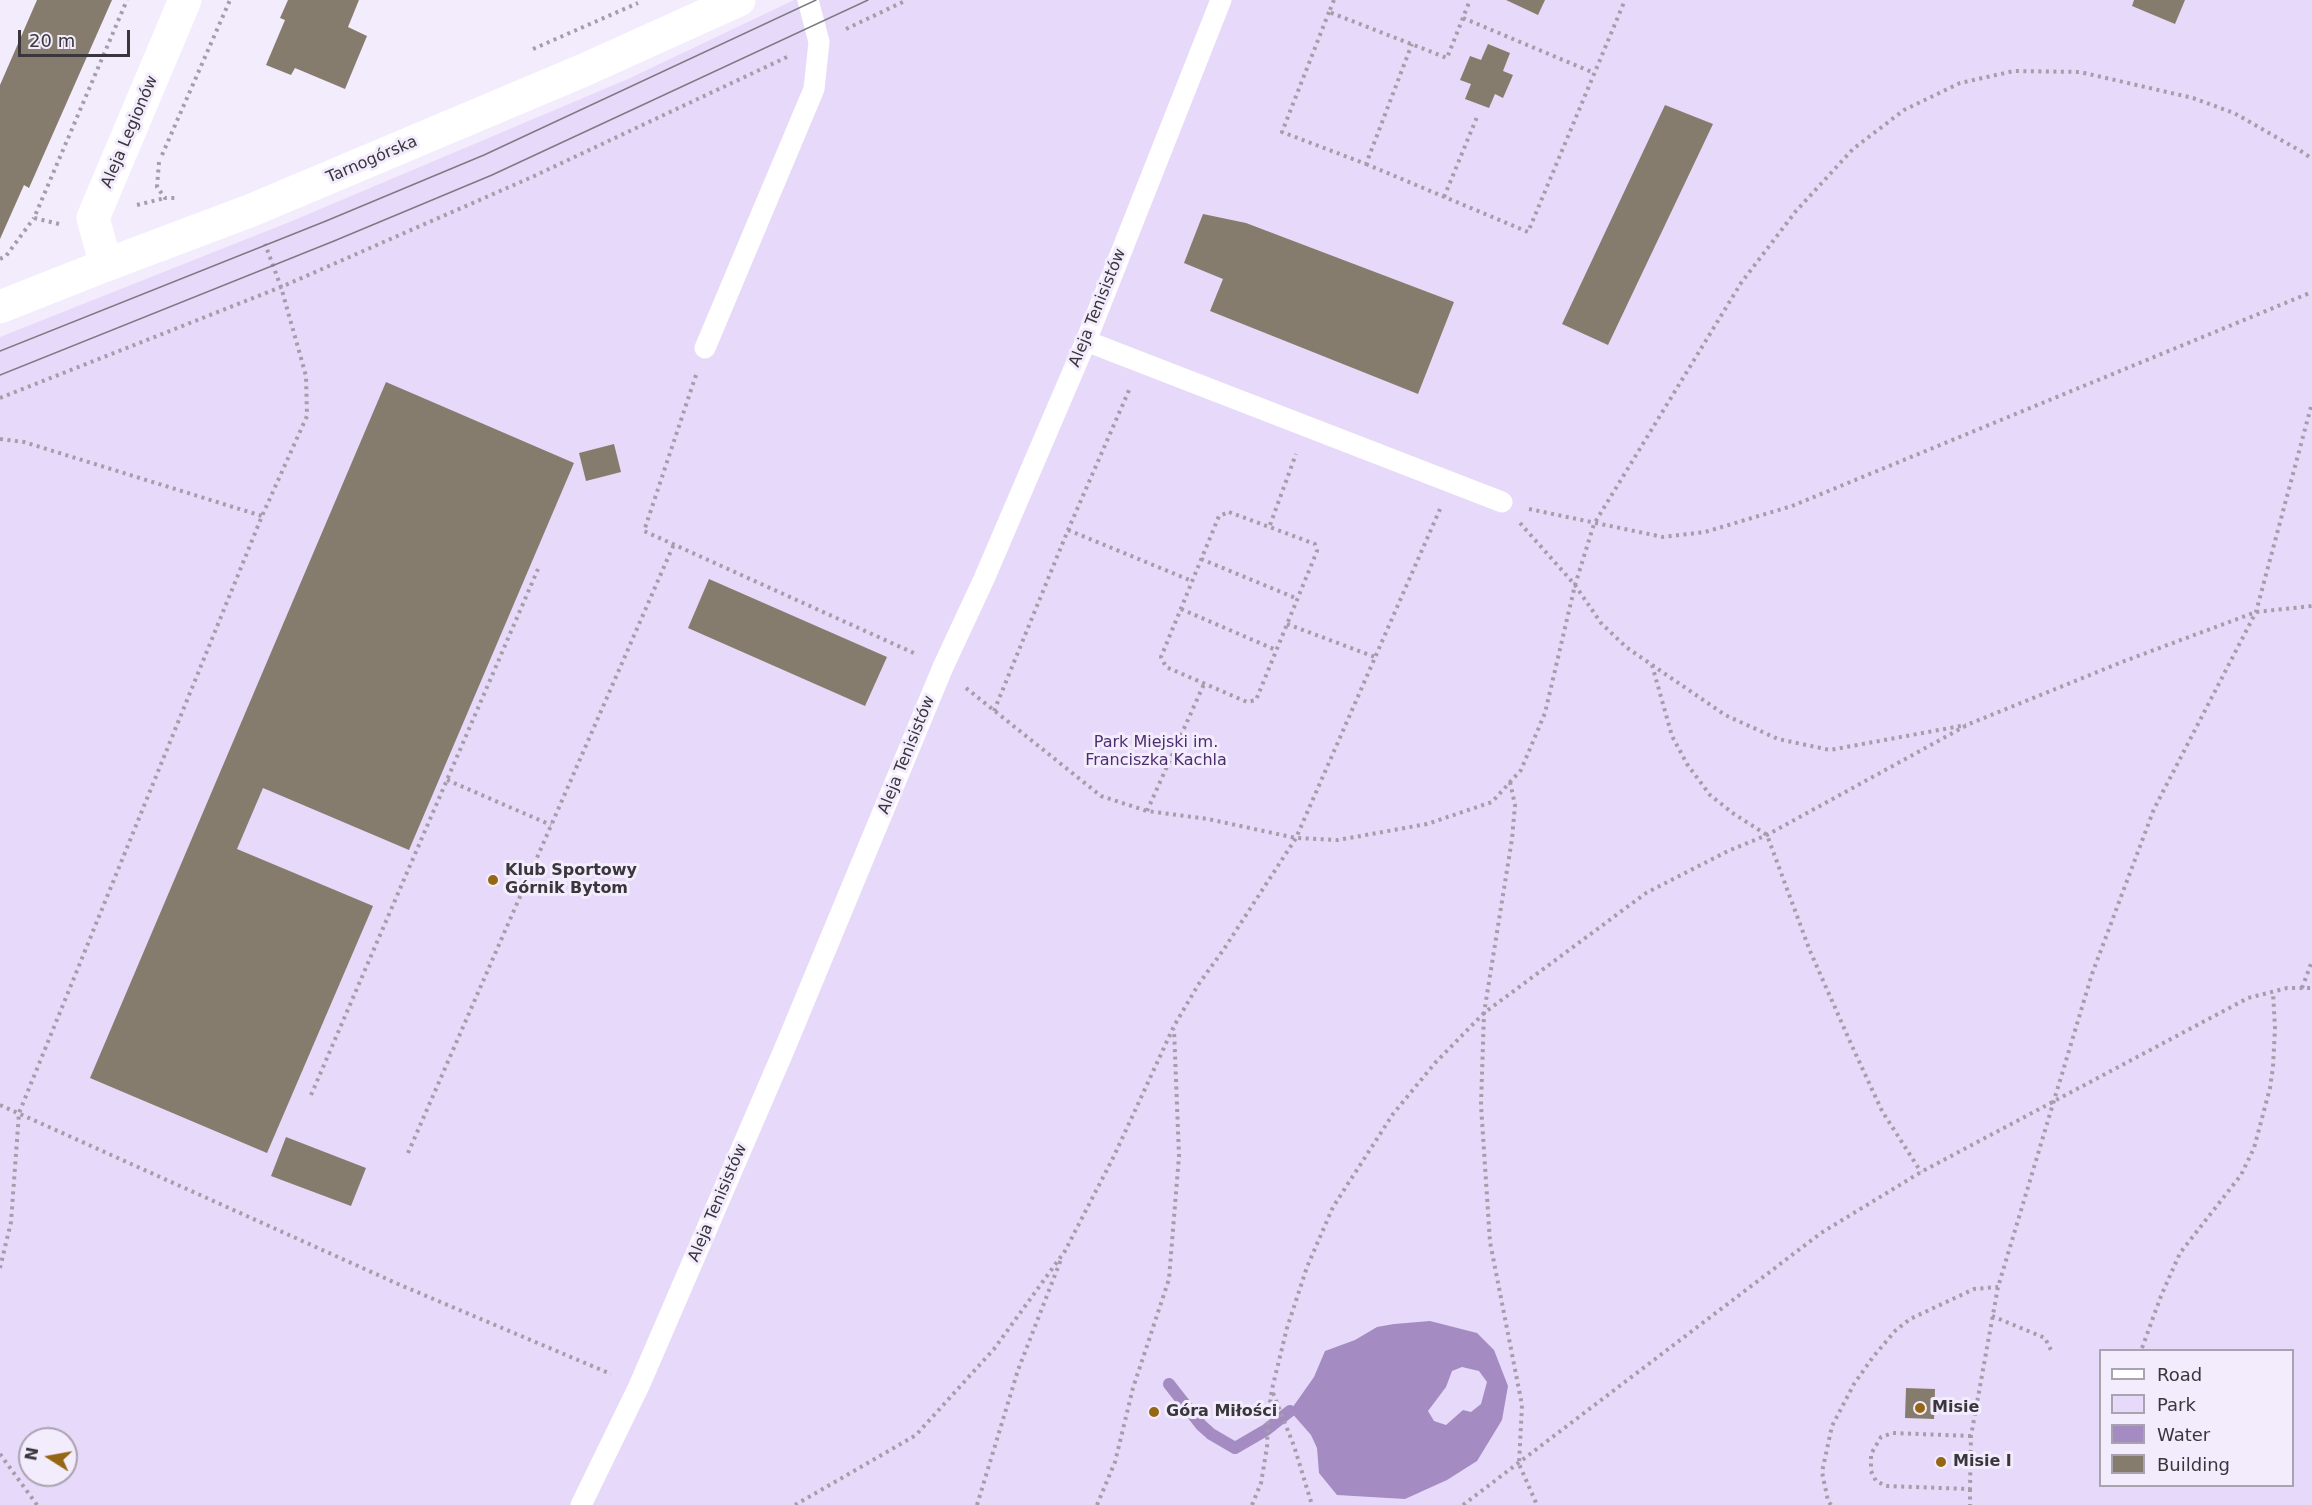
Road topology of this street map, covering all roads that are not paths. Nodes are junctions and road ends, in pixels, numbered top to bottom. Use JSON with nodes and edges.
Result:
{"nodes":[{"id":1,"x":185,"y":0,"type":"edge"},
{"id":2,"x":739,"y":0,"type":"edge"},
{"id":3,"x":808,"y":0,"type":"edge"},
{"id":4,"x":1221,"y":0,"type":"edge"},
{"id":5,"x":106,"y":265,"type":"junction"},
{"id":6,"x":0,"y":307,"type":"edge"},
{"id":7,"x":1086,"y":341,"type":"junction"},
{"id":8,"x":705,"y":348,"type":"dead end"},
{"id":9,"x":1502,"y":502,"type":"road end"},
{"id":10,"x":581,"y":1505,"type":"edge"}],
"edges":[{"from":1,"to":5,"type":"street","name":"Aleja Legionów"},
{"from":2,"to":5,"type":"street","name":"Tarnogórska"},
{"from":3,"to":8,"type":"lane"},
{"from":4,"to":7,"type":"lane","name":"Aleja Tenisistów"},
{"from":5,"to":6,"type":"street","name":"Tarnogórska"},
{"from":7,"to":9,"type":"lane"},
{"from":7,"to":10,"type":"lane","name":"Aleja Tenisistów"}]}
